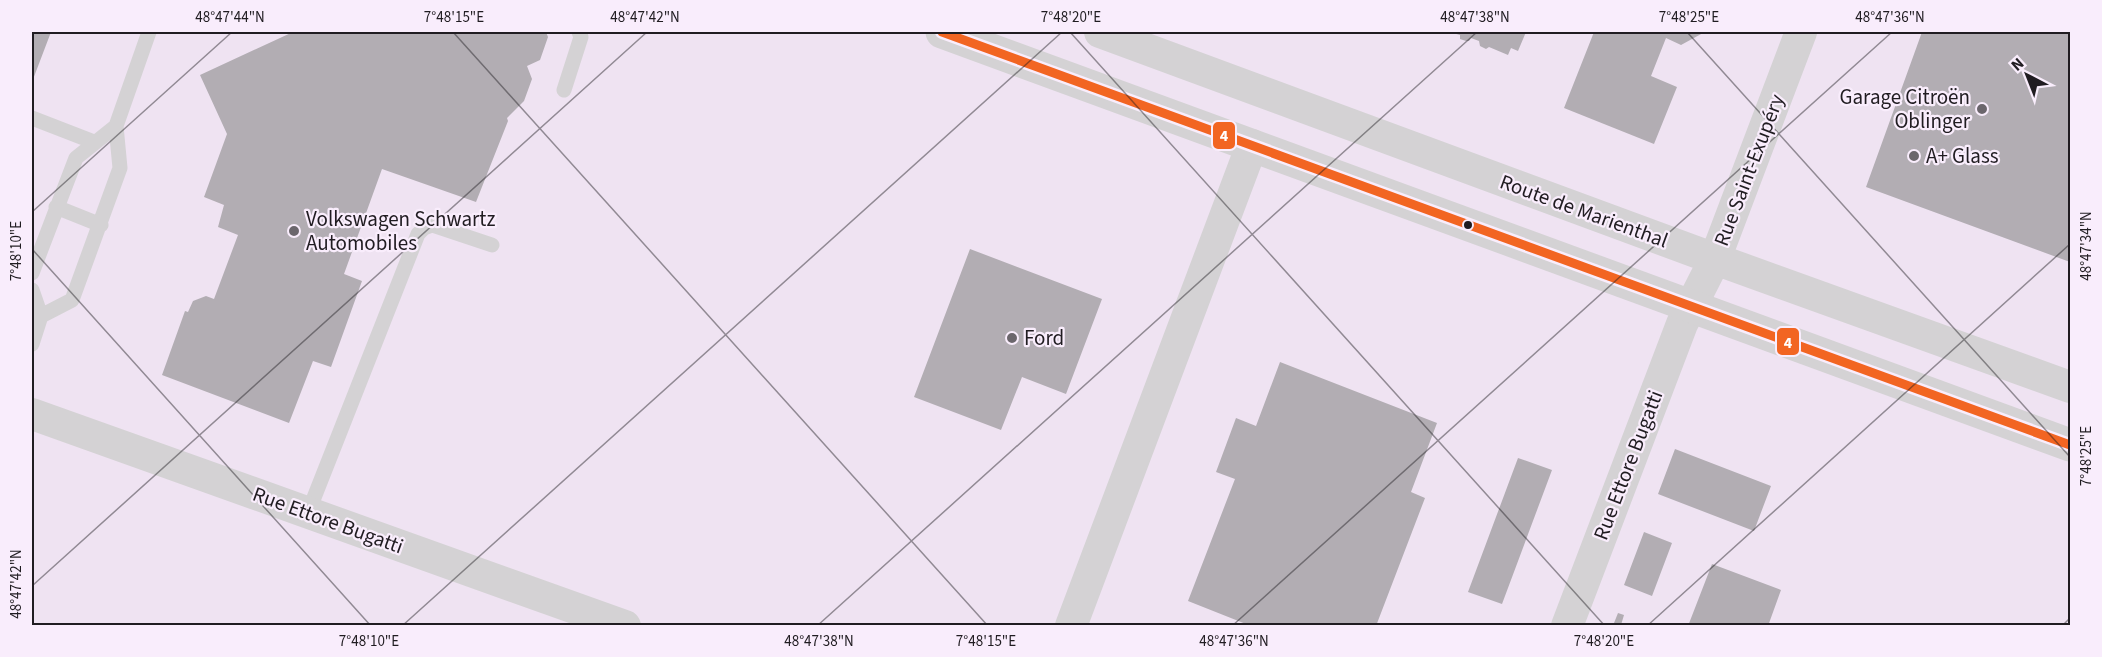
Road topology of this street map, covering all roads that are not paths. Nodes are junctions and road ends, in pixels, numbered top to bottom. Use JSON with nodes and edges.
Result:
{"nodes":[{"id":1,"x":149,"y":32,"type":"edge"},
{"id":2,"x":579,"y":32,"type":"edge"},
{"id":3,"x":942,"y":32,"type":"edge"},
{"id":4,"x":1100,"y":32,"type":"edge"},
{"id":5,"x":1801,"y":32,"type":"edge"},
{"id":6,"x":564,"y":90,"type":"dead end"},
{"id":7,"x":32,"y":118,"type":"edge"},
{"id":8,"x":116,"y":126,"type":"junction"},
{"id":9,"x":94,"y":142,"type":"junction"},
{"id":10,"x":1252,"y":145,"type":"junction"},
{"id":11,"x":56,"y":207,"type":"junction"},
{"id":12,"x":101,"y":225,"type":"junction"},
{"id":13,"x":492,"y":245,"type":"dead end"},
{"id":14,"x":1715,"y":259,"type":"junction"},
{"id":15,"x":32,"y":273,"type":"edge"},
{"id":16,"x":32,"y":290,"type":"edge"},
{"id":17,"x":1692,"y":307,"type":"junction"},
{"id":18,"x":41,"y":316,"type":"junction"},
{"id":19,"x":32,"y":344,"type":"edge"},
{"id":20,"x":2070,"y":387,"type":"edge"},
{"id":21,"x":32,"y":414,"type":"edge"},
{"id":22,"x":2070,"y":445,"type":"edge"},
{"id":23,"x":308,"y":513,"type":"junction"},
{"id":24,"x":625,"y":626,"type":"edge"},
{"id":25,"x":1071,"y":626,"type":"edge"},
{"id":26,"x":1567,"y":626,"type":"edge"}],
"edges":[{"from":1,"to":8,"type":"lane"},
{"from":2,"to":6,"type":"lane"},
{"from":3,"to":10,"type":"street"},
{"from":4,"to":14,"type":"street","name":"Route de Marienthal"},
{"from":5,"to":14,"type":"street","name":"Rue Saint-Exupéry"},
{"from":7,"to":9,"type":"lane"},
{"from":8,"to":9,"type":"lane"},
{"from":8,"to":12,"type":"lane"},
{"from":9,"to":11,"type":"lane"},
{"from":10,"to":17,"type":"street"},
{"from":10,"to":25,"type":"street"},
{"from":11,"to":12,"type":"lane"},
{"from":11,"to":15,"type":"lane"},
{"from":12,"to":18,"type":"lane"},
{"from":13,"to":23,"type":"lane"},
{"from":14,"to":17,"type":"street","name":"Rue Saint-Exupéry"},
{"from":14,"to":20,"type":"street","name":"Route de Marienthal"},
{"from":16,"to":18,"type":"lane"},
{"from":17,"to":22,"type":"street"},
{"from":17,"to":26,"type":"street","name":"Rue Ettore Bugatti"},
{"from":18,"to":19,"type":"lane"},
{"from":21,"to":23,"type":"street","name":"Rue Ettore Bugatti"},
{"from":23,"to":24,"type":"street","name":"Rue Ettore Bugatti"}]}
